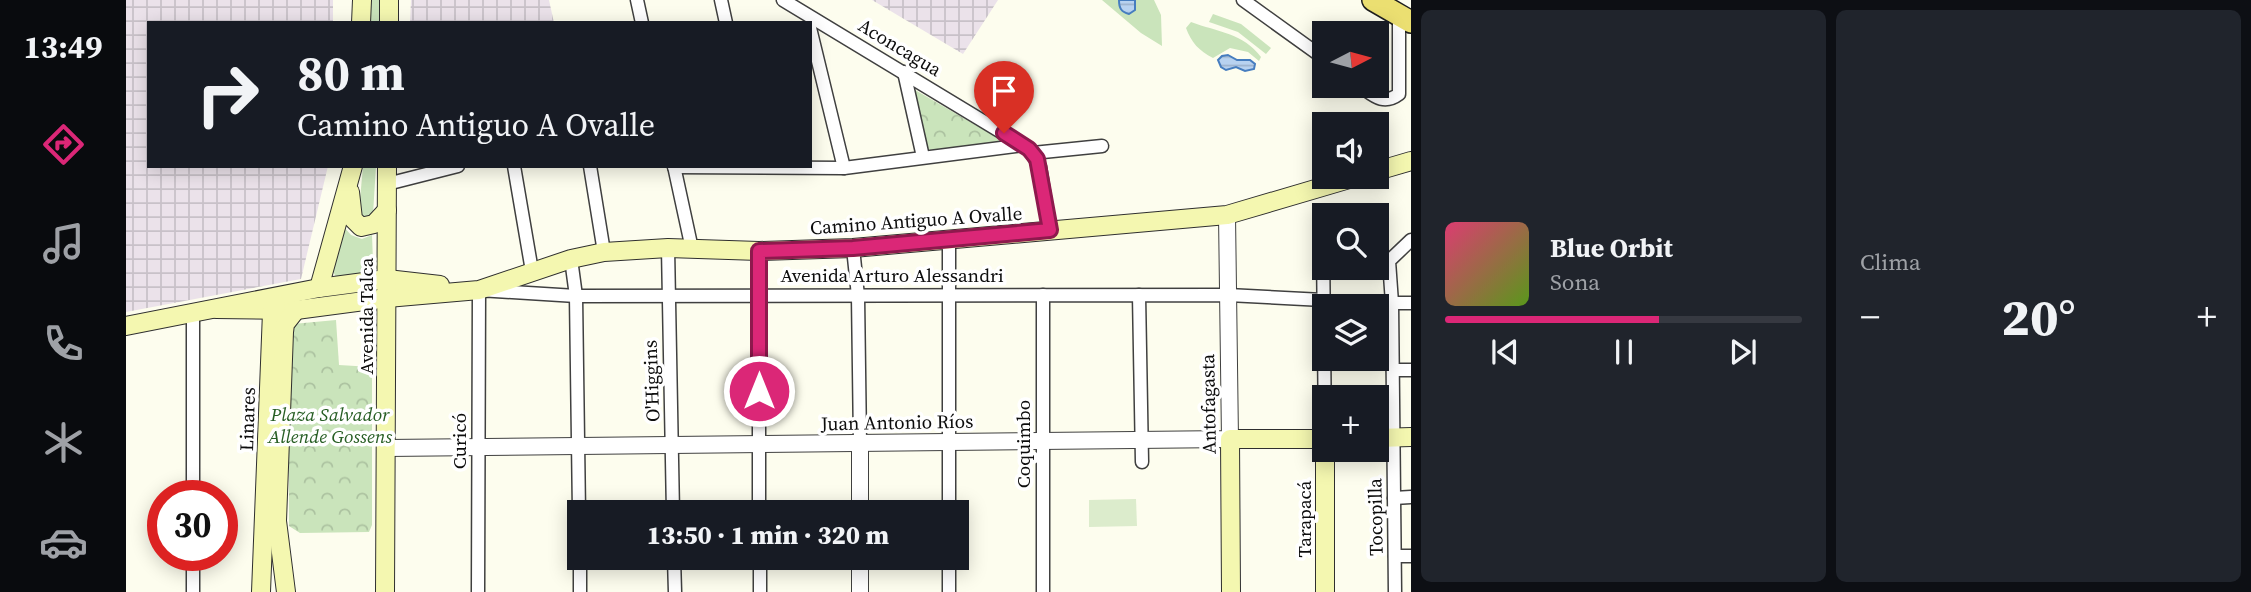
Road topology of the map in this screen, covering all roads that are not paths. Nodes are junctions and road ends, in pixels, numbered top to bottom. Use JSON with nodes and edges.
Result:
{"nodes":[{"id":1,"x":362,"y":0,"type":"edge"},
{"id":2,"x":389,"y":0,"type":"edge"},
{"id":3,"x":637,"y":0,"type":"edge"},
{"id":4,"x":721,"y":0,"type":"edge"},
{"id":5,"x":783,"y":0,"type":"edge"},
{"id":6,"x":1243,"y":0,"type":"edge"},
{"id":7,"x":1373,"y":0,"type":"edge"},
{"id":8,"x":1405,"y":18,"type":"edge"},
{"id":9,"x":361,"y":21,"type":"edge"},
{"id":10,"x":388,"y":21,"type":"edge"},
{"id":11,"x":642,"y":21,"type":"edge"},
{"id":12,"x":726,"y":21,"type":"edge"},
{"id":13,"x":809,"y":21,"type":"edge"},
{"id":14,"x":812,"y":23,"type":"edge"},
{"id":15,"x":812,"y":34,"type":"edge"},
{"id":16,"x":1312,"y":50,"type":"edge"},
{"id":17,"x":904,"y":72,"type":"junction"},
{"id":18,"x":1380,"y":98,"type":"edge"},
{"id":19,"x":1102,"y":146,"type":"dead end"},
{"id":20,"x":1029,"y":149,"type":"junction"},
{"id":21,"x":923,"y":157,"type":"junction"},
{"id":22,"x":1411,"y":161,"type":"edge"},
{"id":23,"x":1389,"y":167,"type":"edge"},
{"id":24,"x":353,"y":168,"type":"edge"},
{"id":25,"x":442,"y":168,"type":"edge"},
{"id":26,"x":514,"y":168,"type":"edge"},
{"id":27,"x":590,"y":168,"type":"edge"},
{"id":28,"x":674,"y":168,"type":"edge"},
{"id":29,"x":812,"y":168,"type":"edge"},
{"id":30,"x":844,"y":168,"type":"junction"},
{"id":31,"x":387,"y":175,"type":"edge"},
{"id":32,"x":349,"y":185,"type":"junction"},
{"id":33,"x":1315,"y":189,"type":"edge"},
{"id":34,"x":387,"y":210,"type":"junction"},
{"id":35,"x":1227,"y":215,"type":"junction"},
{"id":36,"x":1050,"y":230,"type":"junction"},
{"id":37,"x":949,"y":239,"type":"junction"},
{"id":38,"x":1411,"y":240,"type":"edge"},
{"id":39,"x":668,"y":248,"type":"junction"},
{"id":40,"x":853,"y":248,"type":"junction"},
{"id":41,"x":692,"y":249,"type":"junction"},
{"id":42,"x":759,"y":251,"type":"junction"},
{"id":43,"x":604,"y":252,"type":"junction"},
{"id":44,"x":571,"y":259,"type":"junction"},
{"id":45,"x":532,"y":271,"type":"junction"},
{"id":46,"x":319,"y":288,"type":"junction"},
{"id":47,"x":387,"y":289,"type":"junction"},
{"id":48,"x":470,"y":289,"type":"junction"},
{"id":49,"x":285,"y":293,"type":"junction"},
{"id":50,"x":1042,"y":295,"type":"junction"},
{"id":51,"x":1139,"y":295,"type":"junction"},
{"id":52,"x":1227,"y":295,"type":"junction"},
{"id":53,"x":576,"y":296,"type":"junction"},
{"id":54,"x":668,"y":296,"type":"junction"},
{"id":55,"x":759,"y":296,"type":"junction"},
{"id":56,"x":858,"y":296,"type":"junction"},
{"id":57,"x":949,"y":296,"type":"junction"},
{"id":58,"x":1312,"y":299,"type":"edge"},
{"id":59,"x":1392,"y":303,"type":"junction"},
{"id":60,"x":1411,"y":303,"type":"edge"},
{"id":61,"x":216,"y":309,"type":"junction"},
{"id":62,"x":296,"y":310,"type":"junction"},
{"id":63,"x":272,"y":312,"type":"junction"},
{"id":64,"x":193,"y":314,"type":"junction"},
{"id":65,"x":126,"y":326,"type":"edge"},
{"id":66,"x":1393,"y":370,"type":"junction"},
{"id":67,"x":1411,"y":370,"type":"edge"},
{"id":68,"x":1312,"y":437,"type":"edge"},
{"id":69,"x":1394,"y":438,"type":"edge"},
{"id":70,"x":1230,"y":439,"type":"junction"},
{"id":71,"x":1141,"y":440,"type":"junction"},
{"id":72,"x":1043,"y":441,"type":"junction"},
{"id":73,"x":949,"y":442,"type":"junction"},
{"id":74,"x":860,"y":443,"type":"junction"},
{"id":75,"x":759,"y":444,"type":"junction"},
{"id":76,"x":672,"y":445,"type":"junction"},
{"id":77,"x":579,"y":446,"type":"junction"},
{"id":78,"x":478,"y":447,"type":"junction"},
{"id":79,"x":386,"y":448,"type":"junction"},
{"id":80,"x":1142,"y":462,"type":"dead end"},
{"id":81,"x":1325,"y":462,"type":"edge"},
{"id":82,"x":193,"y":480,"type":"edge"},
{"id":83,"x":1411,"y":497,"type":"edge"},
{"id":84,"x":1394,"y":498,"type":"junction"},
{"id":85,"x":579,"y":500,"type":"edge"},
{"id":86,"x":673,"y":500,"type":"edge"},
{"id":87,"x":760,"y":500,"type":"edge"},
{"id":88,"x":860,"y":500,"type":"edge"},
{"id":89,"x":949,"y":500,"type":"edge"},
{"id":90,"x":1395,"y":556,"type":"junction"},
{"id":91,"x":1411,"y":556,"type":"edge"},
{"id":92,"x":580,"y":570,"type":"edge"},
{"id":93,"x":674,"y":570,"type":"edge"},
{"id":94,"x":760,"y":570,"type":"edge"},
{"id":95,"x":860,"y":570,"type":"edge"},
{"id":96,"x":949,"y":570,"type":"edge"},
{"id":97,"x":193,"y":571,"type":"edge"},
{"id":98,"x":194,"y":592,"type":"edge"},
{"id":99,"x":261,"y":592,"type":"edge"},
{"id":100,"x":286,"y":592,"type":"edge"},
{"id":101,"x":385,"y":592,"type":"edge"},
{"id":102,"x":478,"y":592,"type":"edge"},
{"id":103,"x":580,"y":592,"type":"edge"},
{"id":104,"x":675,"y":592,"type":"edge"},
{"id":105,"x":760,"y":592,"type":"edge"},
{"id":106,"x":860,"y":592,"type":"edge"},
{"id":107,"x":949,"y":592,"type":"edge"},
{"id":108,"x":1043,"y":592,"type":"edge"},
{"id":109,"x":1231,"y":592,"type":"edge"},
{"id":110,"x":1325,"y":592,"type":"edge"},
{"id":111,"x":1395,"y":592,"type":"edge"}],
"edges":[{"from":1,"to":9,"type":"main road"},
{"from":2,"to":10,"type":"main road"},
{"from":3,"to":11,"type":"street"},
{"from":4,"to":12,"type":"street"},
{"from":5,"to":13,"type":"street","name":"Aconcagua"},
{"from":6,"to":16,"type":"street"},
{"from":7,"to":8,"type":"main road"},
{"from":8,"to":18,"type":"street"},
{"from":14,"to":17,"type":"street","name":"Aconcagua"},
{"from":15,"to":30,"type":"street"},
{"from":17,"to":20,"type":"street","name":"Aconcagua"},
{"from":17,"to":21,"type":"street"},
{"from":19,"to":20,"type":"street"},
{"from":20,"to":21,"type":"street"},
{"from":20,"to":36,"type":"street"},
{"from":21,"to":30,"type":"street"},
{"from":22,"to":23,"type":"main road"},
{"from":24,"to":32,"type":"main road","name":"Avenida Talca"},
{"from":25,"to":31,"type":"street"},
{"from":26,"to":45,"type":"street"},
{"from":27,"to":43,"type":"street"},
{"from":28,"to":41,"type":"street"},
{"from":29,"to":30,"type":"street"},
{"from":31,"to":34,"type":"main road","name":"Avenida Talca"},
{"from":32,"to":34,"type":"main road"},
{"from":32,"to":46,"type":"main road","name":"Avenida Talca"},
{"from":33,"to":35,"type":"main road","name":"Camino Antiguo A Ovalle"},
{"from":34,"to":47,"type":"main road","name":"Avenida Talca"},
{"from":35,"to":36,"type":"main road","name":"Camino Antiguo A Ovalle"},
{"from":35,"to":52,"type":"street","name":"Antofagasta"},
{"from":36,"to":37,"type":"main road","name":"Camino Antiguo A Ovalle"},
{"from":37,"to":40,"type":"main road","name":"Camino Antiguo A Ovalle"},
{"from":37,"to":57,"type":"street"},
{"from":38,"to":59,"type":"street","name":"Tocopilla"},
{"from":39,"to":41,"type":"main road","name":"Camino Antiguo A Ovalle"},
{"from":39,"to":43,"type":"main road","name":"Camino Antiguo A Ovalle"},
{"from":39,"to":54,"type":"street","name":"O'Higgins"},
{"from":40,"to":42,"type":"main road","name":"Camino Antiguo A Ovalle"},
{"from":40,"to":56,"type":"street"},
{"from":41,"to":42,"type":"main road","name":"Camino Antiguo A Ovalle"},
{"from":42,"to":55,"type":"street"},
{"from":43,"to":44,"type":"main road","name":"Camino Antiguo A Ovalle"},
{"from":44,"to":45,"type":"main road","name":"Camino Antiguo A Ovalle"},
{"from":44,"to":53,"type":"street"},
{"from":45,"to":48,"type":"main road","name":"Camino Antiguo A Ovalle"},
{"from":46,"to":47,"type":"main road","name":"Avenida Arturo Alessandri"},
{"from":46,"to":49,"type":"main road","name":"Avenida Arturo Alessandri"},
{"from":47,"to":48,"type":"main road","name":"Avenida Arturo Alessandri"},
{"from":47,"to":62,"type":"main road","name":"Avenida Arturo Alessandri"},
{"from":47,"to":79,"type":"main road","name":"Avenida Talca"},
{"from":48,"to":53,"type":"street","name":"Avenida Arturo Alessandri"},
{"from":48,"to":78,"type":"street","name":"Curicó"},
{"from":49,"to":61,"type":"main road","name":"Avenida Arturo Alessandri"},
{"from":49,"to":63,"type":"main road"},
{"from":50,"to":51,"type":"street","name":"Avenida Arturo Alessandri"},
{"from":50,"to":57,"type":"street","name":"Avenida Arturo Alessandri"},
{"from":50,"to":72,"type":"street","name":"Coquimbo"},
{"from":51,"to":52,"type":"street","name":"Avenida Arturo Alessandri"},
{"from":51,"to":71,"type":"street"},
{"from":52,"to":58,"type":"street","name":"Avenida Arturo Alessandri"},
{"from":52,"to":70,"type":"street","name":"Antofagasta"},
{"from":53,"to":54,"type":"street","name":"Avenida Arturo Alessandri"},
{"from":53,"to":77,"type":"street"},
{"from":54,"to":55,"type":"street","name":"Avenida Arturo Alessandri"},
{"from":54,"to":76,"type":"street","name":"O'Higgins"},
{"from":55,"to":56,"type":"street","name":"Avenida Arturo Alessandri"},
{"from":55,"to":75,"type":"street"},
{"from":56,"to":57,"type":"street","name":"Avenida Arturo Alessandri"},
{"from":56,"to":74,"type":"street"},
{"from":57,"to":73,"type":"street"},
{"from":59,"to":60,"type":"street"},
{"from":59,"to":66,"type":"street","name":"Tocopilla"},
{"from":61,"to":63,"type":"main road","name":"Avenida Arturo Alessandri"},
{"from":61,"to":64,"type":"main road","name":"Avenida Arturo Alessandri"},
{"from":62,"to":63,"type":"main road","name":"Avenida Arturo Alessandri"},
{"from":62,"to":100,"type":"main road","name":"Linares"},
{"from":63,"to":99,"type":"main road","name":"Linares"},
{"from":64,"to":65,"type":"main road","name":"Avenida Arturo Alessandri"},
{"from":64,"to":82,"type":"street"},
{"from":66,"to":67,"type":"street"},
{"from":66,"to":69,"type":"street","name":"Tocopilla"},
{"from":68,"to":70,"type":"main road","name":"Juan Antonio Ríos"},
{"from":69,"to":84,"type":"street","name":"Tocopilla"},
{"from":70,"to":71,"type":"street","name":"Juan Antonio Ríos"},
{"from":70,"to":109,"type":"main road","name":"Antofagasta"},
{"from":71,"to":72,"type":"street","name":"Juan Antonio Ríos"},
{"from":71,"to":80,"type":"street"},
{"from":72,"to":73,"type":"street","name":"Juan Antonio Ríos"},
{"from":72,"to":108,"type":"street","name":"Coquimbo"},
{"from":73,"to":74,"type":"street","name":"Juan Antonio Ríos"},
{"from":73,"to":89,"type":"street"},
{"from":74,"to":75,"type":"street","name":"Juan Antonio Ríos"},
{"from":74,"to":88,"type":"street"},
{"from":75,"to":76,"type":"street","name":"Juan Antonio Ríos"},
{"from":75,"to":87,"type":"street"},
{"from":76,"to":77,"type":"street","name":"Juan Antonio Ríos"},
{"from":76,"to":86,"type":"street","name":"O'Higgins"},
{"from":77,"to":78,"type":"street","name":"Juan Antonio Ríos"},
{"from":77,"to":85,"type":"street"},
{"from":78,"to":79,"type":"street","name":"Juan Antonio Ríos"},
{"from":78,"to":102,"type":"street","name":"Curicó"},
{"from":79,"to":101,"type":"main road","name":"Avenida Talca"},
{"from":81,"to":110,"type":"main road","name":"Tarapacá"},
{"from":83,"to":84,"type":"street"},
{"from":84,"to":90,"type":"street","name":"Tocopilla"},
{"from":90,"to":91,"type":"street"},
{"from":90,"to":111,"type":"street","name":"Tocopilla"},
{"from":92,"to":103,"type":"street"},
{"from":93,"to":104,"type":"street"},
{"from":94,"to":105,"type":"street"},
{"from":95,"to":106,"type":"street"},
{"from":96,"to":107,"type":"street"},
{"from":97,"to":98,"type":"street"}]}
